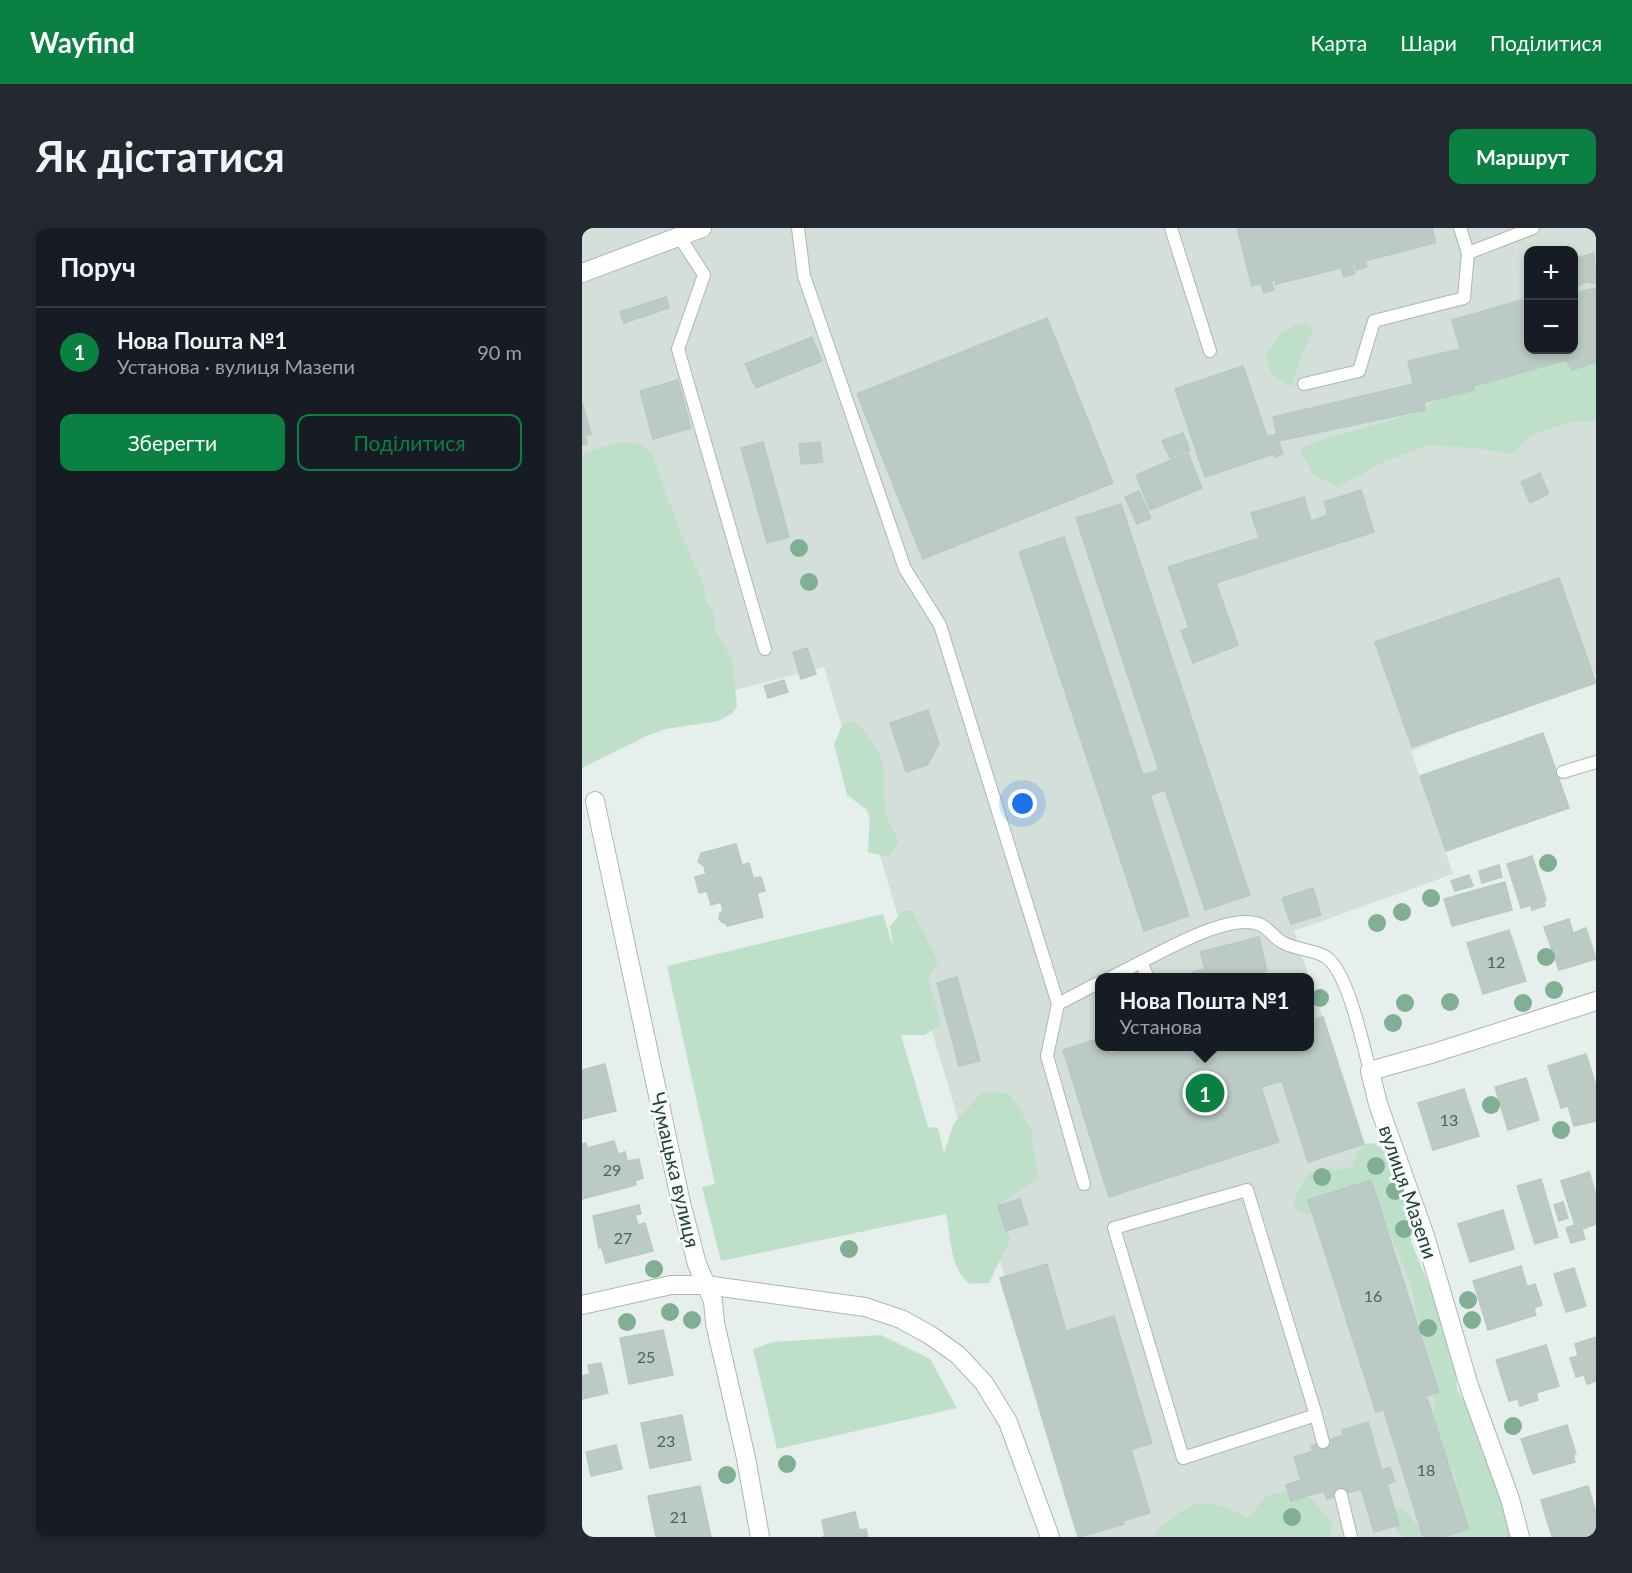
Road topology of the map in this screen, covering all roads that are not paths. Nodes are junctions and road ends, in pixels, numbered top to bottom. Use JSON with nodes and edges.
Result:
{"nodes":[{"id":1,"x":702,"y":228,"type":"edge"},
{"id":2,"x":798,"y":228,"type":"edge"},
{"id":3,"x":1171,"y":228,"type":"edge"},
{"id":4,"x":1460,"y":228,"type":"edge"},
{"id":5,"x":1533,"y":228,"type":"edge"},
{"id":6,"x":680,"y":236,"type":"junction"},
{"id":7,"x":1468,"y":253,"type":"junction"},
{"id":8,"x":582,"y":273,"type":"edge"},
{"id":9,"x":1210,"y":351,"type":"dead end"},
{"id":10,"x":1304,"y":384,"type":"dead end"},
{"id":11,"x":765,"y":649,"type":"dead end"},
{"id":12,"x":1596,"y":762,"type":"edge"},
{"id":13,"x":1563,"y":772,"type":"dead end"},
{"id":14,"x":595,"y":801,"type":"dead end"},
{"id":15,"x":1141,"y":962,"type":"junction"},
{"id":16,"x":1120,"y":973,"type":"edge"},
{"id":17,"x":1146,"y":973,"type":"edge"},
{"id":18,"x":1095,"y":985,"type":"edge"},
{"id":19,"x":1596,"y":1001,"type":"edge"},
{"id":20,"x":1058,"y":1004,"type":"junction"},
{"id":21,"x":1370,"y":1071,"type":"junction"},
{"id":22,"x":1084,"y":1184,"type":"dead end"},
{"id":23,"x":705,"y":1285,"type":"junction"},
{"id":24,"x":582,"y":1305,"type":"edge"},
{"id":25,"x":1316,"y":1415,"type":"junction"},
{"id":26,"x":1323,"y":1442,"type":"dead end"},
{"id":27,"x":1341,"y":1495,"type":"dead end"},
{"id":28,"x":760,"y":1537,"type":"edge"},
{"id":29,"x":1050,"y":1537,"type":"edge"},
{"id":30,"x":1351,"y":1537,"type":"edge"},
{"id":31,"x":1520,"y":1537,"type":"edge"}],
"edges":[{"from":1,"to":6,"type":"street"},
{"from":2,"to":20,"type":"lane"},
{"from":3,"to":9,"type":"lane"},
{"from":4,"to":7,"type":"lane"},
{"from":5,"to":7,"type":"lane"},
{"from":6,"to":8,"type":"street"},
{"from":6,"to":11,"type":"lane"},
{"from":7,"to":10,"type":"lane"},
{"from":12,"to":13,"type":"lane"},
{"from":14,"to":23,"type":"street","name":"Чумацька вулиця"},
{"from":15,"to":16,"type":"lane"},
{"from":15,"to":17,"type":"lane"},
{"from":15,"to":21,"type":"lane"},
{"from":18,"to":20,"type":"lane"},
{"from":19,"to":21,"type":"street"},
{"from":20,"to":22,"type":"lane"},
{"from":21,"to":31,"type":"street","name":"вулиця Мазепи"},
{"from":23,"to":24,"type":"street"},
{"from":23,"to":28,"type":"street","name":"Чумацька вулиця"},
{"from":23,"to":29,"type":"street"},
{"from":25,"to":25,"type":"lane"},
{"from":25,"to":26,"type":"lane"},
{"from":27,"to":30,"type":"lane"}]}
